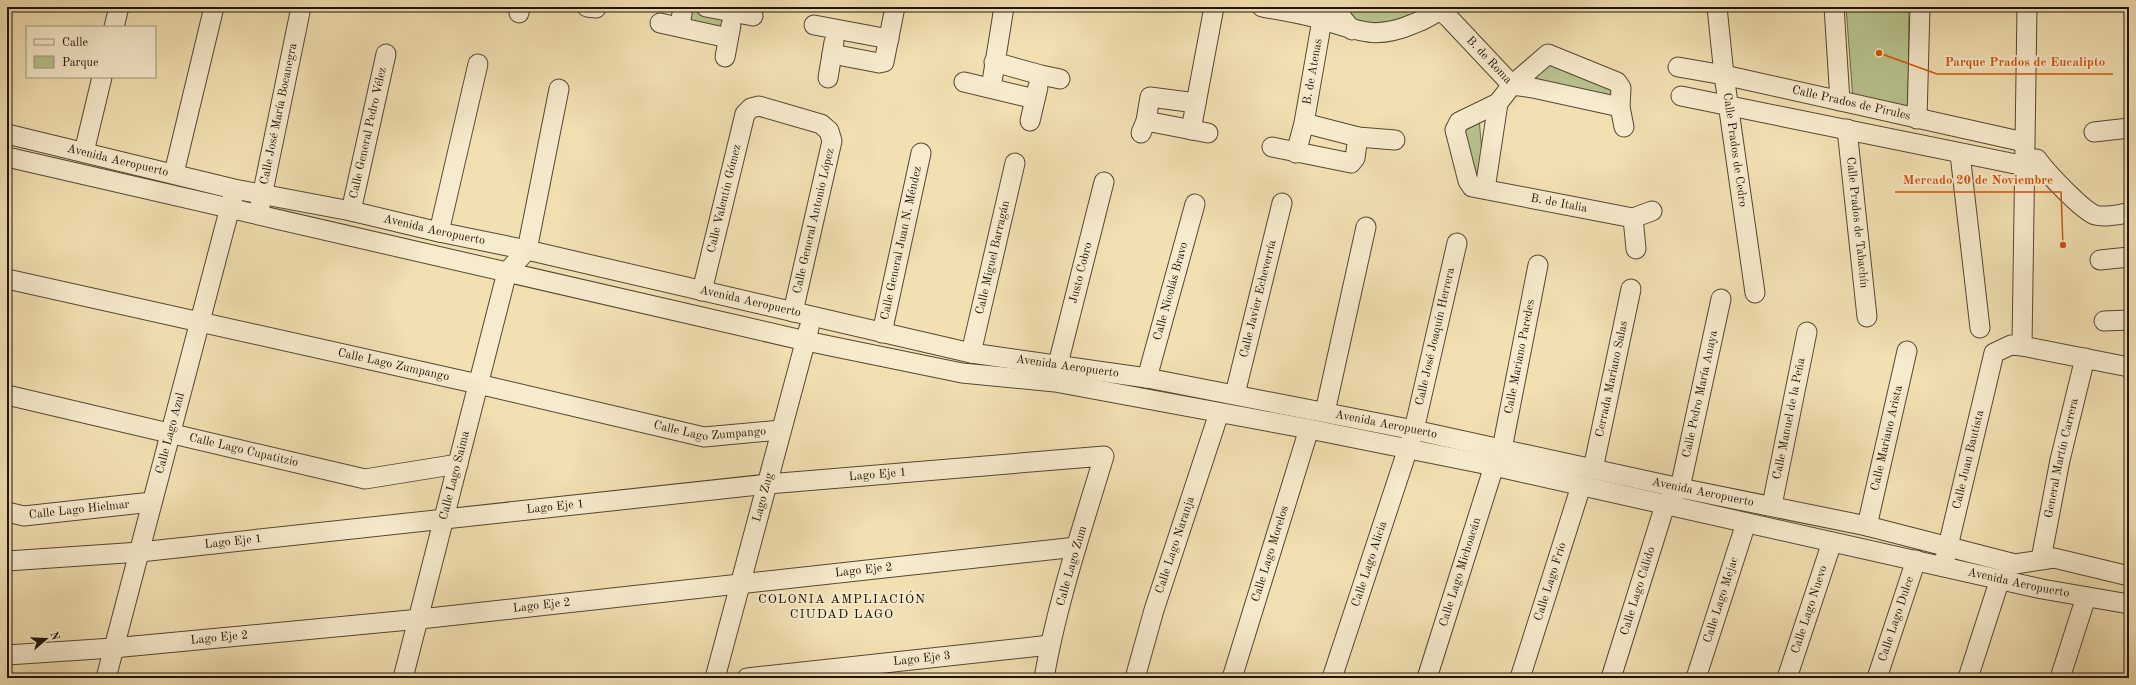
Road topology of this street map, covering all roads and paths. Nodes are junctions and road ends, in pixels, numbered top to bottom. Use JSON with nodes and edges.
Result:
{"nodes":[{"id":1,"x":119,"y":7,"type":"edge"},
{"id":2,"x":214,"y":7,"type":"edge"},
{"id":3,"x":683,"y":7,"type":"edge"},
{"id":4,"x":706,"y":7,"type":"edge"},
{"id":5,"x":895,"y":7,"type":"edge"},
{"id":6,"x":1004,"y":7,"type":"edge"},
{"id":7,"x":1214,"y":7,"type":"edge"},
{"id":8,"x":1262,"y":7,"type":"edge"},
{"id":9,"x":1339,"y":7,"type":"edge"},
{"id":10,"x":1717,"y":7,"type":"edge"},
{"id":11,"x":1834,"y":7,"type":"edge"},
{"id":12,"x":1920,"y":7,"type":"edge"},
{"id":13,"x":2027,"y":7,"type":"edge"},
{"id":14,"x":1440,"y":9,"type":"edge"},
{"id":15,"x":300,"y":12,"type":"dead end"},
{"id":16,"x":734,"y":14,"type":"junction"},
{"id":17,"x":754,"y":16,"type":"dead end"},
{"id":18,"x":1322,"y":20,"type":"junction"},
{"id":19,"x":660,"y":23,"type":"dead end"},
{"id":20,"x":814,"y":25,"type":"dead end"},
{"id":21,"x":114,"y":26,"type":"edge"},
{"id":22,"x":680,"y":26,"type":"junction"},
{"id":23,"x":837,"y":29,"type":"junction"},
{"id":24,"x":1352,"y":30,"type":"junction"},
{"id":25,"x":728,"y":38,"type":"junction"},
{"id":26,"x":889,"y":39,"type":"junction"},
{"id":27,"x":386,"y":54,"type":"dead end"},
{"id":28,"x":832,"y":54,"type":"junction"},
{"id":29,"x":725,"y":57,"type":"dead end"},
{"id":30,"x":994,"y":62,"type":"junction"},
{"id":31,"x":478,"y":64,"type":"dead end"},
{"id":32,"x":1678,"y":67,"type":"dead end"},
{"id":33,"x":1041,"y":75,"type":"junction"},
{"id":34,"x":1724,"y":75,"type":"junction"},
{"id":35,"x":102,"y":78,"type":"edge"},
{"id":36,"x":828,"y":78,"type":"dead end"},
{"id":37,"x":1060,"y":79,"type":"dead end"},
{"id":38,"x":964,"y":82,"type":"dead end"},
{"id":39,"x":1512,"y":85,"type":"junction"},
{"id":40,"x":991,"y":88,"type":"junction"},
{"id":41,"x":559,"y":90,"type":"dead end"},
{"id":42,"x":1681,"y":96,"type":"dead end"},
{"id":43,"x":1035,"y":99,"type":"junction"},
{"id":44,"x":1840,"y":101,"type":"junction"},
{"id":45,"x":1196,"y":103,"type":"junction"},
{"id":46,"x":1498,"y":103,"type":"junction"},
{"id":47,"x":1729,"y":104,"type":"junction"},
{"id":48,"x":1620,"y":107,"type":"junction"},
{"id":49,"x":1917,"y":120,"type":"junction"},
{"id":50,"x":1030,"y":121,"type":"dead end"},
{"id":51,"x":1304,"y":123,"type":"junction"},
{"id":52,"x":1624,"y":127,"type":"dead end"},
{"id":53,"x":2129,"y":128,"type":"edge"},
{"id":54,"x":1846,"y":129,"type":"junction"},
{"id":55,"x":829,"y":131,"type":"joint"},
{"id":56,"x":2094,"y":132,"type":"dead end"},
{"id":57,"x":7,"y":134,"type":"edge"},
{"id":58,"x":1358,"y":137,"type":"junction"},
{"id":59,"x":1395,"y":140,"type":"dead end"},
{"id":60,"x":2024,"y":142,"type":"junction"},
{"id":61,"x":1272,"y":147,"type":"dead end"},
{"id":62,"x":84,"y":152,"type":"junction"},
{"id":63,"x":1296,"y":152,"type":"junction"},
{"id":64,"x":921,"y":153,"type":"dead end"},
{"id":65,"x":1960,"y":154,"type":"junction"},
{"id":66,"x":7,"y":157,"type":"edge"},
{"id":67,"x":1015,"y":163,"type":"dead end"},
{"id":68,"x":2024,"y":165,"type":"junction"},
{"id":69,"x":2045,"y":170,"type":"junction"},
{"id":70,"x":174,"y":173,"type":"junction"},
{"id":71,"x":1104,"y":182,"type":"dead end"},
{"id":72,"x":234,"y":189,"type":"junction"},
{"id":73,"x":1485,"y":189,"type":"junction"},
{"id":74,"x":263,"y":193,"type":"junction"},
{"id":75,"x":1282,"y":203,"type":"dead end"},
{"id":76,"x":1195,"y":204,"type":"dead end"},
{"id":77,"x":230,"y":208,"type":"junction"},
{"id":78,"x":351,"y":211,"type":"junction"},
{"id":79,"x":1652,"y":211,"type":"dead end"},
{"id":80,"x":2129,"y":213,"type":"edge"},
{"id":81,"x":258,"y":215,"type":"junction"},
{"id":82,"x":1633,"y":218,"type":"junction"},
{"id":83,"x":1366,"y":228,"type":"dead end"},
{"id":84,"x":439,"y":232,"type":"junction"},
{"id":85,"x":1457,"y":243,"type":"dead end"},
{"id":86,"x":1636,"y":249,"type":"dead end"},
{"id":87,"x":527,"y":250,"type":"junction"},
{"id":88,"x":2129,"y":257,"type":"edge"},
{"id":89,"x":2100,"y":260,"type":"dead end"},
{"id":90,"x":1538,"y":265,"type":"dead end"},
{"id":91,"x":507,"y":272,"type":"junction"},
{"id":92,"x":7,"y":279,"type":"edge"},
{"id":93,"x":1631,"y":289,"type":"dead end"},
{"id":94,"x":702,"y":291,"type":"junction"},
{"id":95,"x":1755,"y":293,"type":"dead end"},
{"id":96,"x":1721,"y":299,"type":"dead end"},
{"id":97,"x":802,"y":314,"type":"junction"},
{"id":98,"x":1867,"y":317,"type":"dead end"},
{"id":99,"x":2129,"y":320,"type":"edge"},
{"id":100,"x":2104,"y":321,"type":"dead end"},
{"id":101,"x":198,"y":322,"type":"junction"},
{"id":102,"x":1980,"y":328,"type":"dead end"},
{"id":103,"x":1807,"y":332,"type":"dead end"},
{"id":104,"x":882,"y":333,"type":"junction"},
{"id":105,"x":806,"y":341,"type":"junction"},
{"id":106,"x":2022,"y":346,"type":"junction"},
{"id":107,"x":1907,"y":351,"type":"dead end"},
{"id":108,"x":971,"y":353,"type":"junction"},
{"id":109,"x":2085,"y":358,"type":"junction"},
{"id":110,"x":1058,"y":364,"type":"junction"},
{"id":111,"x":2129,"y":367,"type":"edge"},
{"id":112,"x":1028,"y":369,"type":"junction"},
{"id":113,"x":1147,"y":378,"type":"junction"},
{"id":114,"x":478,"y":384,"type":"junction"},
{"id":115,"x":1235,"y":394,"type":"junction"},
{"id":116,"x":7,"y":395,"type":"edge"},
{"id":117,"x":1325,"y":412,"type":"junction"},
{"id":118,"x":1219,"y":413,"type":"junction"},
{"id":119,"x":1309,"y":429,"type":"junction"},
{"id":120,"x":781,"y":430,"type":"junction"},
{"id":121,"x":1414,"y":430,"type":"junction"},
{"id":122,"x":169,"y":433,"type":"junction"},
{"id":123,"x":1408,"y":449,"type":"junction"},
{"id":124,"x":1502,"y":449,"type":"junction"},
{"id":125,"x":1104,"y":456,"type":"joint"},
{"id":126,"x":458,"y":464,"type":"junction"},
{"id":127,"x":1494,"y":466,"type":"junction"},
{"id":128,"x":1593,"y":470,"type":"junction"},
{"id":129,"x":768,"y":484,"type":"junction"},
{"id":130,"x":1581,"y":486,"type":"junction"},
{"id":131,"x":1680,"y":488,"type":"junction"},
{"id":132,"x":152,"y":502,"type":"junction"},
{"id":133,"x":1665,"y":504,"type":"junction"},
{"id":134,"x":1772,"y":506,"type":"junction"},
{"id":135,"x":7,"y":512,"type":"edge"},
{"id":136,"x":444,"y":519,"type":"junction"},
{"id":137,"x":1746,"y":523,"type":"junction"},
{"id":138,"x":1867,"y":526,"type":"junction"},
{"id":139,"x":1832,"y":542,"type":"junction"},
{"id":140,"x":1076,"y":547,"type":"junction"},
{"id":141,"x":1948,"y":548,"type":"junction"},
{"id":142,"x":140,"y":552,"type":"junction"},
{"id":143,"x":2041,"y":559,"type":"junction"},
{"id":144,"x":1916,"y":560,"type":"junction"},
{"id":145,"x":7,"y":561,"type":"edge"},
{"id":146,"x":1944,"y":566,"type":"junction"},
{"id":147,"x":2129,"y":576,"type":"edge"},
{"id":148,"x":2000,"y":579,"type":"junction"},
{"id":149,"x":742,"y":582,"type":"junction"},
{"id":150,"x":2086,"y":597,"type":"junction"},
{"id":151,"x":2129,"y":604,"type":"edge"},
{"id":152,"x":420,"y":619,"type":"junction"},
{"id":153,"x":1050,"y":645,"type":"junction"},
{"id":154,"x":113,"y":648,"type":"junction"},
{"id":155,"x":7,"y":655,"type":"edge"},
{"id":156,"x":106,"y":678,"type":"edge"},
{"id":157,"x":403,"y":678,"type":"edge"},
{"id":158,"x":715,"y":678,"type":"edge"},
{"id":159,"x":747,"y":678,"type":"edge"},
{"id":160,"x":1044,"y":678,"type":"edge"},
{"id":161,"x":1135,"y":678,"type":"edge"},
{"id":162,"x":1232,"y":678,"type":"edge"},
{"id":163,"x":1332,"y":678,"type":"edge"},
{"id":164,"x":1427,"y":678,"type":"edge"},
{"id":165,"x":1520,"y":678,"type":"edge"},
{"id":166,"x":1611,"y":678,"type":"edge"},
{"id":167,"x":1696,"y":678,"type":"edge"},
{"id":168,"x":1787,"y":678,"type":"edge"},
{"id":169,"x":1877,"y":678,"type":"edge"},
{"id":170,"x":1968,"y":678,"type":"edge"},
{"id":171,"x":2060,"y":678,"type":"edge"}],
"edges":[{"from":1,"to":21,"type":"street"},
{"from":2,"to":70,"type":"street"},
{"from":3,"to":22,"type":"street"},
{"from":4,"to":16,"type":"street"},
{"from":5,"to":26,"type":"street"},
{"from":6,"to":30,"type":"street"},
{"from":7,"to":45,"type":"street"},
{"from":8,"to":18,"type":"street"},
{"from":9,"to":24,"type":"street"},
{"from":10,"to":34,"type":"street","name":"Calle Prados de Cedro"},
{"from":11,"to":44,"type":"street"},
{"from":12,"to":49,"type":"street"},
{"from":13,"to":60,"type":"street"},
{"from":14,"to":24,"type":"street"},
{"from":14,"to":39,"type":"street","name":"B. de Roma"},
{"from":15,"to":74,"type":"street","name":"Calle José María Bocanegra"},
{"from":16,"to":17,"type":"street"},
{"from":16,"to":25,"type":"street"},
{"from":18,"to":24,"type":"street"},
{"from":18,"to":51,"type":"street","name":"B. de Atenas"},
{"from":19,"to":22,"type":"street"},
{"from":20,"to":23,"type":"street"},
{"from":22,"to":25,"type":"street"},
{"from":23,"to":26,"type":"street"},
{"from":23,"to":28,"type":"street"},
{"from":25,"to":29,"type":"street"},
{"from":26,"to":28,"type":"street"},
{"from":27,"to":78,"type":"street","name":"Calle General Pedro Vélez"},
{"from":28,"to":36,"type":"street"},
{"from":30,"to":33,"type":"street"},
{"from":30,"to":40,"type":"street"},
{"from":31,"to":84,"type":"street"},
{"from":32,"to":34,"type":"street","name":"Calle Prados de Pirules"},
{"from":33,"to":37,"type":"street"},
{"from":33,"to":43,"type":"street"},
{"from":34,"to":44,"type":"street","name":"Calle Prados de Pirules"},
{"from":34,"to":47,"type":"street","name":"Calle Prados de Cedro"},
{"from":35,"to":62,"type":"street"},
{"from":38,"to":40,"type":"street"},
{"from":39,"to":46,"type":"street","name":"B. de Italia"},
{"from":39,"to":48,"type":"street","name":"B. de Roma"},
{"from":39,"to":48,"type":"street","name":"B. de Italia"},
{"from":40,"to":43,"type":"street"},
{"from":41,"to":87,"type":"street"},
{"from":42,"to":47,"type":"street","name":"Calle Prados de Pirules"},
{"from":43,"to":50,"type":"street"},
{"from":44,"to":49,"type":"street","name":"Calle Prados de Pirules"},
{"from":45,"to":45,"type":"street"},
{"from":46,"to":73,"type":"street","name":"B. de Italia"},
{"from":46,"to":73,"type":"street","name":"B. de Italia"},
{"from":47,"to":54,"type":"street","name":"Calle Prados de Pirules"},
{"from":47,"to":95,"type":"street","name":"Calle Prados de Cedro"},
{"from":48,"to":52,"type":"street"},
{"from":49,"to":60,"type":"street","name":"Calle Prados de Pirules"},
{"from":51,"to":58,"type":"street"},
{"from":51,"to":63,"type":"street","name":"B. de Atenas"},
{"from":53,"to":56,"type":"street"},
{"from":54,"to":65,"type":"street","name":"Calle Prados de Pirules"},
{"from":54,"to":98,"type":"street","name":"Calle Prados de Tabachín"},
{"from":55,"to":94,"type":"street","name":"Calle Valentín Gómez"},
{"from":55,"to":97,"type":"street","name":"Calle General Antonio López"},
{"from":57,"to":62,"type":"street","name":"Avenida Aeropuerto"},
{"from":58,"to":59,"type":"street"},
{"from":58,"to":63,"type":"street"},
{"from":60,"to":68,"type":"street"},
{"from":60,"to":69,"type":"street"},
{"from":61,"to":63,"type":"street"},
{"from":62,"to":70,"type":"street","name":"Avenida Aeropuerto"},
{"from":64,"to":104,"type":"street","name":"Calle General Juan N. Méndez"},
{"from":65,"to":68,"type":"street","name":"Calle Prados de Pirules"},
{"from":65,"to":102,"type":"street"},
{"from":66,"to":77,"type":"street","name":"Avenida Aeropuerto"},
{"from":67,"to":108,"type":"street","name":"Calle Miguel Barragán"},
{"from":68,"to":69,"type":"street","name":"Calle Prados de Pirules"},
{"from":68,"to":106,"type":"street"},
{"from":69,"to":80,"type":"street"},
{"from":70,"to":72,"type":"street","name":"Avenida Aeropuerto"},
{"from":71,"to":110,"type":"street","name":"Justo Cobro"},
{"from":72,"to":74,"type":"street","name":"Avenida Aeropuerto"},
{"from":72,"to":77,"type":"street","name":"Calle Lago Azul"},
{"from":73,"to":82,"type":"street","name":"B. de Italia"},
{"from":74,"to":78,"type":"street","name":"Avenida Aeropuerto"},
{"from":74,"to":81,"type":"street","name":"Calle José María Bocanegra"},
{"from":75,"to":115,"type":"street","name":"Calle Javier Echeverría"},
{"from":76,"to":113,"type":"street","name":"Calle Nicolás Bravo"},
{"from":77,"to":81,"type":"street","name":"Avenida Aeropuerto"},
{"from":77,"to":101,"type":"street","name":"Calle Lago Azul"},
{"from":78,"to":84,"type":"street","name":"Avenida Aeropuerto"},
{"from":79,"to":82,"type":"street"},
{"from":81,"to":91,"type":"street","name":"Avenida Aeropuerto"},
{"from":82,"to":86,"type":"street"},
{"from":83,"to":117,"type":"street"},
{"from":84,"to":87,"type":"street","name":"Avenida Aeropuerto"},
{"from":85,"to":121,"type":"street","name":"Calle José Joaquín Herrera"},
{"from":87,"to":91,"type":"street"},
{"from":87,"to":94,"type":"street","name":"Avenida Aeropuerto"},
{"from":88,"to":89,"type":"street"},
{"from":90,"to":124,"type":"street","name":"Calle Mariano Paredes"},
{"from":91,"to":105,"type":"street","name":"Avenida Aeropuerto"},
{"from":91,"to":114,"type":"street","name":"Calle Lago Saima"},
{"from":92,"to":101,"type":"street","name":"Calle Lago Zumpango"},
{"from":93,"to":128,"type":"street","name":"Cerrada Mariano Salas"},
{"from":94,"to":97,"type":"street","name":"Avenida Aeropuerto"},
{"from":96,"to":131,"type":"street","name":"Calle Pedro María Anaya"},
{"from":97,"to":104,"type":"street","name":"Avenida Aeropuerto"},
{"from":97,"to":105,"type":"street","name":"Lago Zug"},
{"from":99,"to":100,"type":"street"},
{"from":101,"to":114,"type":"street","name":"Calle Lago Zumpango"},
{"from":101,"to":122,"type":"street","name":"Calle Lago Azul"},
{"from":103,"to":134,"type":"street","name":"Calle Manuel de la Peña"},
{"from":104,"to":108,"type":"street","name":"Avenida Aeropuerto"},
{"from":105,"to":112,"type":"street","name":"Avenida Aeropuerto"},
{"from":105,"to":120,"type":"street","name":"Lago Zug"},
{"from":106,"to":109,"type":"street"},
{"from":106,"to":141,"type":"street","name":"Calle Juan Bautista"},
{"from":107,"to":138,"type":"street","name":"Calle Mariano Arista"},
{"from":108,"to":112,"type":"street","name":"Avenida Aeropuerto"},
{"from":109,"to":111,"type":"street"},
{"from":109,"to":143,"type":"street","name":"General Martín Carrera"},
{"from":110,"to":112,"type":"street","name":"Avenida Aeropuerto"},
{"from":110,"to":113,"type":"street","name":"Avenida Aeropuerto"},
{"from":112,"to":118,"type":"street","name":"Avenida Aeropuerto"},
{"from":113,"to":115,"type":"street","name":"Avenida Aeropuerto"},
{"from":114,"to":120,"type":"street","name":"Calle Lago Zumpango"},
{"from":114,"to":126,"type":"street","name":"Calle Lago Saima"},
{"from":115,"to":117,"type":"street","name":"Avenida Aeropuerto"},
{"from":116,"to":122,"type":"street","name":"Calle Lago Cupatitzio"},
{"from":117,"to":121,"type":"street","name":"Avenida Aeropuerto"},
{"from":118,"to":119,"type":"street","name":"Avenida Aeropuerto"},
{"from":118,"to":161,"type":"street","name":"Calle Lago Naranja"},
{"from":119,"to":123,"type":"street","name":"Avenida Aeropuerto"},
{"from":119,"to":162,"type":"street","name":"Calle Lago Morelos"},
{"from":120,"to":129,"type":"street","name":"Lago Zug"},
{"from":121,"to":123,"type":"street","name":"Calle José Joaquín Herrera"},
{"from":121,"to":124,"type":"street","name":"Avenida Aeropuerto"},
{"from":122,"to":126,"type":"street","name":"Calle Lago Cupatitzio"},
{"from":122,"to":132,"type":"street","name":"Calle Lago Azul"},
{"from":123,"to":127,"type":"street","name":"Avenida Aeropuerto"},
{"from":123,"to":163,"type":"street","name":"Calle Lago Alicia"},
{"from":124,"to":128,"type":"street","name":"Avenida Aeropuerto"},
{"from":125,"to":129,"type":"street","name":"Lago Eje 1"},
{"from":125,"to":140,"type":"street","name":"Calle Lago Zum"},
{"from":126,"to":136,"type":"street","name":"Calle Lago Saima"},
{"from":127,"to":130,"type":"street","name":"Avenida Aeropuerto"},
{"from":127,"to":164,"type":"street","name":"Calle Lago Michoacán"},
{"from":128,"to":131,"type":"street","name":"Avenida Aeropuerto"},
{"from":129,"to":136,"type":"street","name":"Lago Eje 1"},
{"from":129,"to":149,"type":"street","name":"Lago Zug"},
{"from":130,"to":133,"type":"street","name":"Avenida Aeropuerto"},
{"from":130,"to":165,"type":"street","name":"Calle Lago Frío"},
{"from":131,"to":133,"type":"street"},
{"from":131,"to":134,"type":"street","name":"Avenida Aeropuerto"},
{"from":132,"to":135,"type":"street","name":"Calle Lago Hielmar"},
{"from":132,"to":142,"type":"street","name":"Calle Lago Azul"},
{"from":133,"to":137,"type":"street","name":"Avenida Aeropuerto"},
{"from":133,"to":166,"type":"street","name":"Calle Lago Cálido"},
{"from":134,"to":138,"type":"street","name":"Avenida Aeropuerto"},
{"from":136,"to":142,"type":"street","name":"Lago Eje 1"},
{"from":136,"to":152,"type":"street","name":"Calle Lago Saima"},
{"from":137,"to":139,"type":"street","name":"Avenida Aeropuerto"},
{"from":137,"to":167,"type":"street","name":"Calle Lago Mejac"},
{"from":138,"to":141,"type":"street","name":"Avenida Aeropuerto"},
{"from":139,"to":144,"type":"street","name":"Avenida Aeropuerto"},
{"from":139,"to":168,"type":"street","name":"Calle Lago Nuevo"},
{"from":140,"to":149,"type":"street","name":"Lago Eje 2"},
{"from":140,"to":153,"type":"street","name":"Calle Lago Zum"},
{"from":141,"to":143,"type":"street","name":"Avenida Aeropuerto"},
{"from":141,"to":146,"type":"street","name":"Calle Juan Bautista"},
{"from":142,"to":145,"type":"street","name":"Lago Eje 1"},
{"from":142,"to":154,"type":"street","name":"Calle Lago Azul"},
{"from":143,"to":147,"type":"street","name":"Avenida Aeropuerto"},
{"from":144,"to":146,"type":"street","name":"Avenida Aeropuerto"},
{"from":144,"to":169,"type":"street","name":"Calle Lago Dulce"},
{"from":146,"to":148,"type":"street","name":"Avenida Aeropuerto"},
{"from":148,"to":150,"type":"street","name":"Avenida Aeropuerto"},
{"from":148,"to":170,"type":"street"},
{"from":149,"to":152,"type":"street","name":"Lago Eje 2"},
{"from":149,"to":158,"type":"street","name":"Lago Zug"},
{"from":150,"to":151,"type":"street","name":"Avenida Aeropuerto"},
{"from":150,"to":171,"type":"street"},
{"from":152,"to":154,"type":"street","name":"Lago Eje 2"},
{"from":152,"to":157,"type":"street","name":"Calle Lago Saima"},
{"from":153,"to":159,"type":"street","name":"Lago Eje 3"},
{"from":153,"to":160,"type":"street","name":"Calle Lago Zum"},
{"from":154,"to":155,"type":"street","name":"Lago Eje 2"},
{"from":154,"to":156,"type":"street","name":"Calle Lago Azul"}]}
